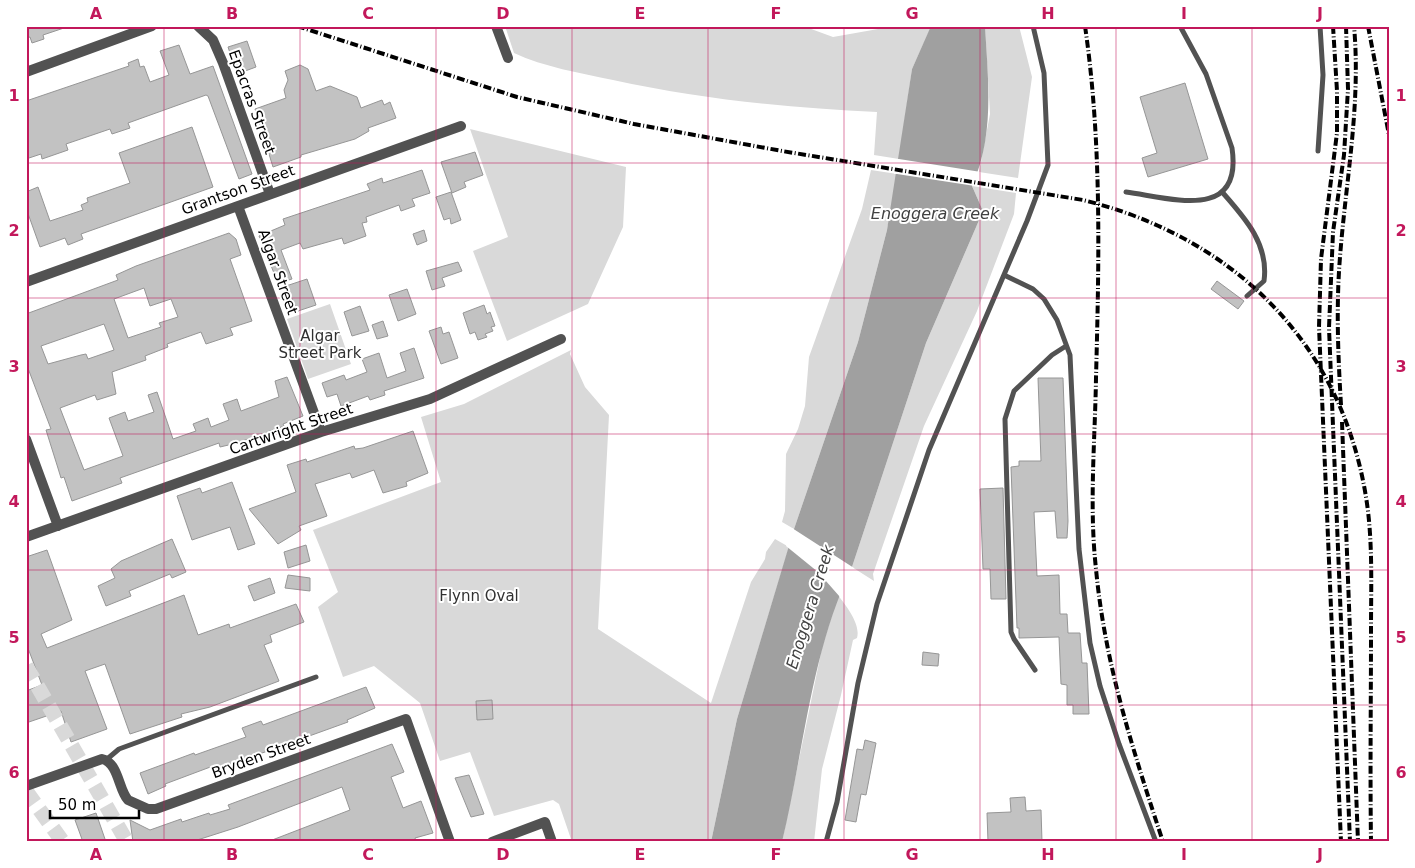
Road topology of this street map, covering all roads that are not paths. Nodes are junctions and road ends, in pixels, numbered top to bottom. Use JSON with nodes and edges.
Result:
{"nodes":[{"id":1,"x":152,"y":26,"type":"edge"},
{"id":2,"x":198,"y":26,"type":"edge"},
{"id":3,"x":496,"y":26,"type":"edge"},
{"id":4,"x":1033,"y":26,"type":"edge"},
{"id":5,"x":1180,"y":26,"type":"edge"},
{"id":6,"x":1320,"y":26,"type":"edge"},
{"id":7,"x":508,"y":58,"type":"dead end"},
{"id":8,"x":26,"y":72,"type":"edge"},
{"id":9,"x":461,"y":126,"type":"dead end"},
{"id":10,"x":1318,"y":152,"type":"dead end"},
{"id":11,"x":1126,"y":192,"type":"dead end"},
{"id":12,"x":1223,"y":193,"type":"junction"},
{"id":13,"x":270,"y":194,"type":"junction"},
{"id":14,"x":238,"y":206,"type":"junction"},
{"id":15,"x":1004,"y":275,"type":"junction"},
{"id":16,"x":26,"y":282,"type":"edge"},
{"id":17,"x":1248,"y":296,"type":"dead end"},
{"id":18,"x":561,"y":339,"type":"dead end"},
{"id":19,"x":1066,"y":346,"type":"junction"},
{"id":20,"x":321,"y":432,"type":"junction"},
{"id":21,"x":26,"y":439,"type":"edge"},
{"id":22,"x":58,"y":526,"type":"junction"},
{"id":23,"x":26,"y":537,"type":"edge"},
{"id":24,"x":1035,"y":670,"type":"dead end"},
{"id":25,"x":316,"y":677,"type":"dead end"},
{"id":26,"x":106,"y":760,"type":"junction"},
{"id":27,"x":26,"y":786,"type":"edge"},
{"id":28,"x":450,"y":842,"type":"edge"},
{"id":29,"x":492,"y":842,"type":"edge"},
{"id":30,"x":552,"y":842,"type":"edge"},
{"id":31,"x":826,"y":842,"type":"edge"},
{"id":32,"x":1156,"y":842,"type":"edge"}],
"edges":[{"from":1,"to":8,"type":"street"},
{"from":2,"to":13,"type":"street","name":"Epacras Street"},
{"from":3,"to":7,"type":"street"},
{"from":4,"to":15,"type":"lane"},
{"from":5,"to":12,"type":"lane"},
{"from":6,"to":10,"type":"lane"},
{"from":9,"to":13,"type":"street","name":"Grantson Street"},
{"from":11,"to":12,"type":"lane"},
{"from":12,"to":17,"type":"lane"},
{"from":13,"to":14,"type":"street","name":"Grantson Street"},
{"from":14,"to":16,"type":"street","name":"Grantson Street"},
{"from":14,"to":20,"type":"street","name":"Algar Street"},
{"from":15,"to":19,"type":"lane"},
{"from":15,"to":31,"type":"lane"},
{"from":18,"to":20,"type":"street","name":"Cartwright Street"},
{"from":19,"to":24,"type":"lane"},
{"from":19,"to":32,"type":"lane"},
{"from":20,"to":22,"type":"street","name":"Cartwright Street"},
{"from":21,"to":22,"type":"street"},
{"from":22,"to":23,"type":"street","name":"Cartwright Street"},
{"from":25,"to":26,"type":"lane"},
{"from":26,"to":27,"type":"street"},
{"from":26,"to":28,"type":"street","name":"Bryden Street"},
{"from":29,"to":30,"type":"street"}]}
